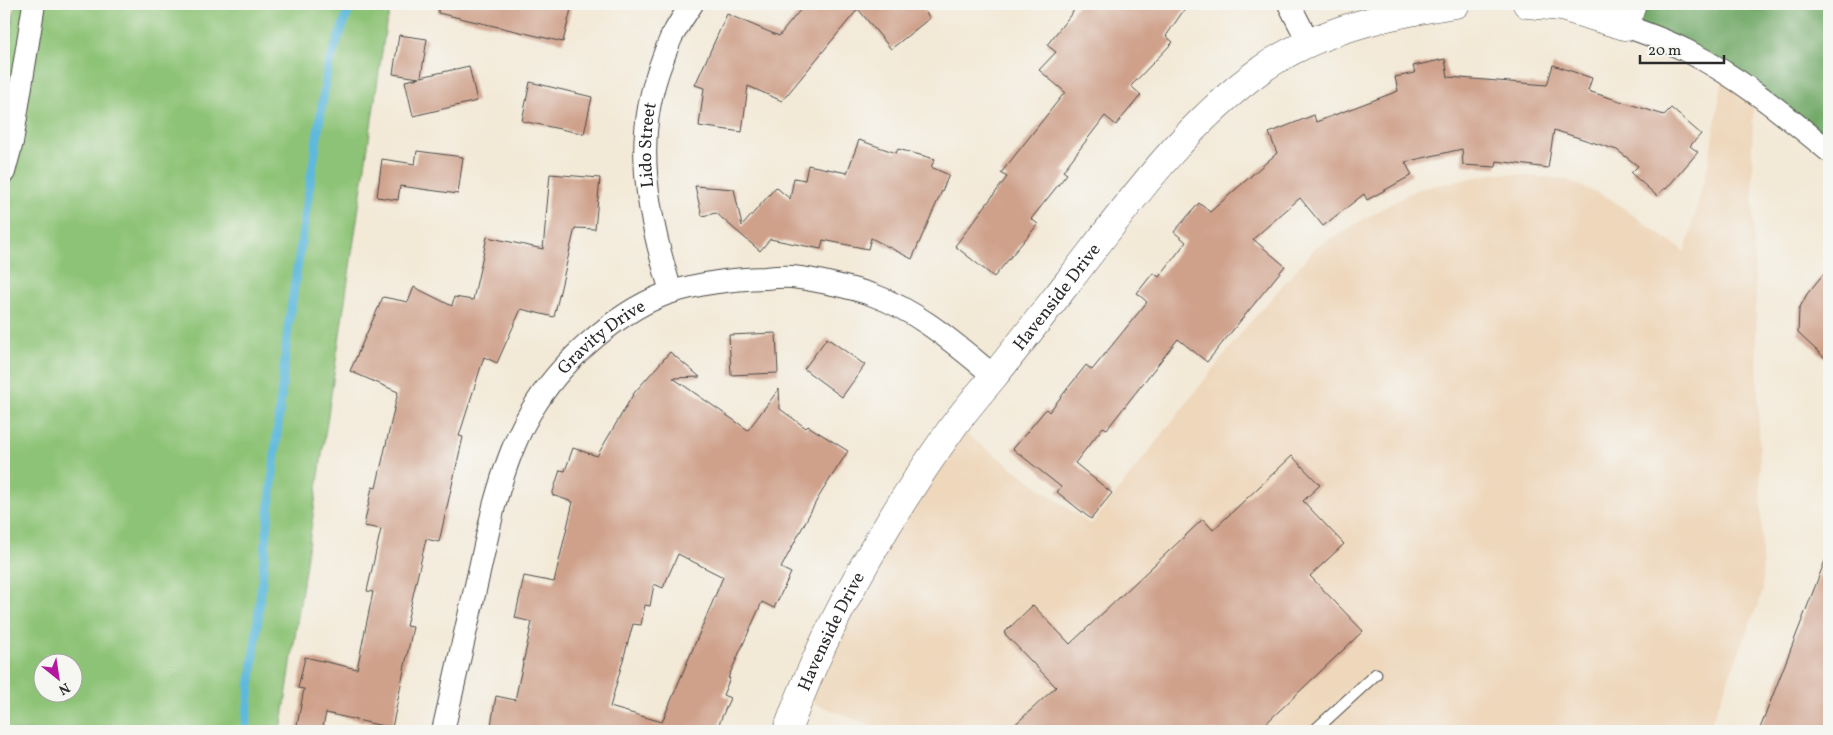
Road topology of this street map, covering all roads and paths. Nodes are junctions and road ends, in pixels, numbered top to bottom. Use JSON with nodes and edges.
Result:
{"nodes":[{"id":1,"x":34,"y":4,"type":"edge"},
{"id":2,"x":692,"y":4,"type":"edge"},
{"id":3,"x":1289,"y":4,"type":"edge"},
{"id":4,"x":1456,"y":4,"type":"edge"},
{"id":5,"x":1527,"y":4,"type":"edge"},
{"id":6,"x":1628,"y":15,"type":"edge"},
{"id":7,"x":1309,"y":43,"type":"junction"},
{"id":8,"x":1829,"y":152,"type":"edge"},
{"id":9,"x":4,"y":172,"type":"edge"},
{"id":10,"x":671,"y":292,"type":"junction"},
{"id":11,"x":994,"y":376,"type":"junction"},
{"id":12,"x":1376,"y":674,"type":"dead end"},
{"id":13,"x":443,"y":731,"type":"edge"},
{"id":14,"x":787,"y":731,"type":"edge"},
{"id":15,"x":1314,"y":731,"type":"edge"}],
"edges":[{"from":1,"to":9,"type":"street"},
{"from":2,"to":10,"type":"street","name":"Lido Street"},
{"from":3,"to":7,"type":"street"},
{"from":4,"to":7,"type":"street","name":"Havenside Drive"},
{"from":5,"to":6,"type":"street"},
{"from":6,"to":8,"type":"street"},
{"from":7,"to":11,"type":"street","name":"Havenside Drive"},
{"from":10,"to":11,"type":"street","name":"Gravity Drive"},
{"from":10,"to":13,"type":"street","name":"Gravity Drive"},
{"from":11,"to":14,"type":"street","name":"Havenside Drive"},
{"from":12,"to":15,"type":"lane"}]}
